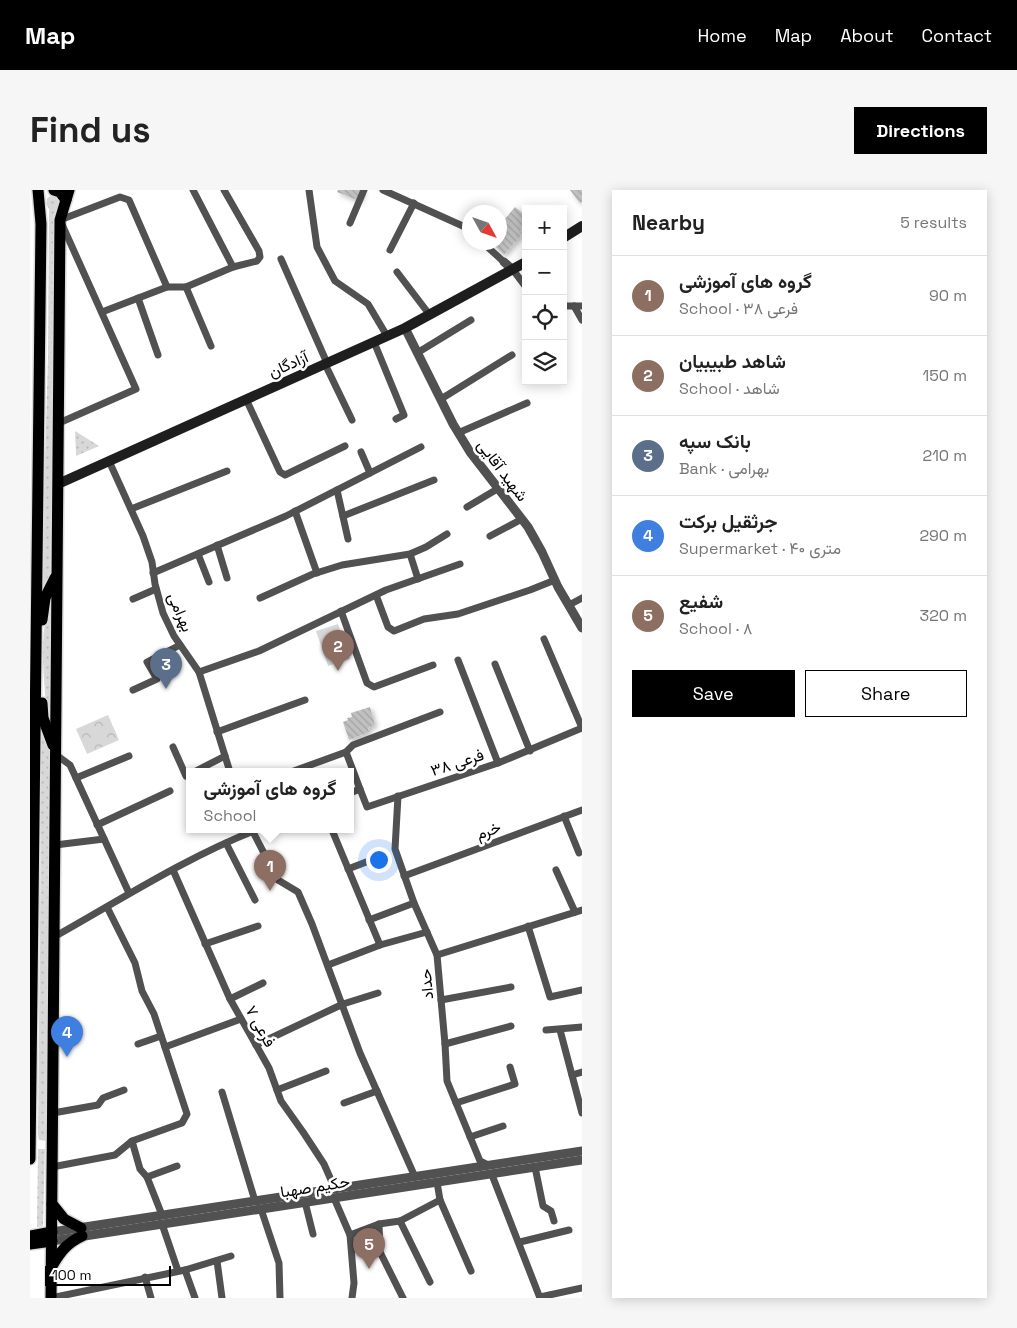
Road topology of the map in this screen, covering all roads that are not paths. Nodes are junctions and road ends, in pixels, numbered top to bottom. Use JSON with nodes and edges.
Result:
{"nodes":[{"id":1,"x":38,"y":190,"type":"edge"},
{"id":2,"x":52,"y":190,"type":"edge"},
{"id":3,"x":193,"y":190,"type":"edge"},
{"id":4,"x":224,"y":190,"type":"edge"},
{"id":5,"x":309,"y":190,"type":"edge"},
{"id":6,"x":364,"y":190,"type":"edge"},
{"id":7,"x":383,"y":190,"type":"edge"},
{"id":8,"x":68,"y":195,"type":"edge"},
{"id":9,"x":39,"y":203,"type":"junction"},
{"id":10,"x":414,"y":203,"type":"junction"},
{"id":11,"x":60,"y":220,"type":"junction"},
{"id":12,"x":350,"y":223,"type":"dead end"},
{"id":13,"x":462,"y":226,"type":"edge"},
{"id":14,"x":582,"y":226,"type":"edge"},
{"id":15,"x":567,"y":235,"type":"edge"},
{"id":16,"x":390,"y":250,"type":"dead end"},
{"id":17,"x":491,"y":250,"type":"edge"},
{"id":18,"x":281,"y":259,"type":"dead end"},
{"id":19,"x":504,"y":262,"type":"joint"},
{"id":20,"x":522,"y":264,"type":"edge"},
{"id":21,"x":233,"y":267,"type":"junction"},
{"id":22,"x":513,"y":270,"type":"junction"},
{"id":23,"x":397,"y":272,"type":"dead end"},
{"id":24,"x":522,"y":282,"type":"edge"},
{"id":25,"x":167,"y":287,"type":"junction"},
{"id":26,"x":186,"y":287,"type":"junction"},
{"id":27,"x":138,"y":298,"type":"junction"},
{"id":28,"x":578,"y":306,"type":"edge"},
{"id":29,"x":102,"y":312,"type":"junction"},
{"id":30,"x":430,"y":314,"type":"junction"},
{"id":31,"x":471,"y":320,"type":"dead end"},
{"id":32,"x":582,"y":320,"type":"edge"},
{"id":33,"x":405,"y":328,"type":"junction"},
{"id":34,"x":387,"y":336,"type":"junction"},
{"id":35,"x":374,"y":342,"type":"junction"},
{"id":36,"x":211,"y":346,"type":"dead end"},
{"id":37,"x":417,"y":353,"type":"junction"},
{"id":38,"x":158,"y":355,"type":"dead end"},
{"id":39,"x":512,"y":355,"type":"dead end"},
{"id":40,"x":326,"y":363,"type":"junction"},
{"id":41,"x":440,"y":398,"type":"junction"},
{"id":42,"x":246,"y":399,"type":"junction"},
{"id":43,"x":528,"y":403,"type":"dead end"},
{"id":44,"x":34,"y":411,"type":"edge"},
{"id":45,"x":396,"y":419,"type":"dead end"},
{"id":46,"x":352,"y":420,"type":"dead end"},
{"id":47,"x":59,"y":423,"type":"junction"},
{"id":48,"x":458,"y":433,"type":"junction"},
{"id":49,"x":345,"y":446,"type":"dead end"},
{"id":50,"x":421,"y":447,"type":"dead end"},
{"id":51,"x":361,"y":452,"type":"dead end"},
{"id":52,"x":109,"y":461,"type":"junction"},
{"id":53,"x":226,"y":470,"type":"dead end"},
{"id":54,"x":370,"y":473,"type":"junction"},
{"id":55,"x":434,"y":480,"type":"dead end"},
{"id":56,"x":58,"y":484,"type":"junction"},
{"id":57,"x":499,"y":488,"type":"junction"},
{"id":58,"x":337,"y":490,"type":"junction"},
{"id":59,"x":467,"y":507,"type":"dead end"},
{"id":60,"x":131,"y":509,"type":"junction"},
{"id":61,"x":294,"y":511,"type":"junction"},
{"id":62,"x":343,"y":516,"type":"junction"},
{"id":63,"x":522,"y":519,"type":"junction"},
{"id":64,"x":33,"y":522,"type":"edge"},
{"id":65,"x":447,"y":534,"type":"dead end"},
{"id":66,"x":490,"y":536,"type":"dead end"},
{"id":67,"x":348,"y":539,"type":"dead end"},
{"id":68,"x":217,"y":545,"type":"junction"},
{"id":69,"x":198,"y":554,"type":"junction"},
{"id":70,"x":410,"y":554,"type":"junction"},
{"id":71,"x":460,"y":564,"type":"dead end"},
{"id":72,"x":57,"y":573,"type":"junction"},
{"id":73,"x":153,"y":573,"type":"junction"},
{"id":74,"x":317,"y":573,"type":"junction"},
{"id":75,"x":227,"y":578,"type":"dead end"},
{"id":76,"x":418,"y":579,"type":"junction"},
{"id":77,"x":555,"y":580,"type":"junction"},
{"id":78,"x":209,"y":582,"type":"dead end"},
{"id":79,"x":156,"y":589,"type":"junction"},
{"id":80,"x":376,"y":595,"type":"junction"},
{"id":81,"x":260,"y":598,"type":"dead end"},
{"id":82,"x":582,"y":598,"type":"edge"},
{"id":83,"x":133,"y":599,"type":"dead end"},
{"id":84,"x":568,"y":605,"type":"junction"},
{"id":85,"x":341,"y":611,"type":"junction"},
{"id":86,"x":36,"y":626,"type":"junction"},
{"id":87,"x":582,"y":628,"type":"edge"},
{"id":88,"x":544,"y":639,"type":"dead end"},
{"id":89,"x":30,"y":641,"type":"edge"},
{"id":90,"x":180,"y":645,"type":"junction"},
{"id":91,"x":458,"y":660,"type":"dead end"},
{"id":92,"x":33,"y":662,"type":"edge"},
{"id":93,"x":495,"y":664,"type":"dead end"},
{"id":94,"x":433,"y":665,"type":"dead end"},
{"id":95,"x":199,"y":672,"type":"junction"},
{"id":96,"x":33,"y":683,"type":"edge"},
{"id":97,"x":133,"y":690,"type":"dead end"},
{"id":98,"x":305,"y":700,"type":"dead end"},
{"id":99,"x":440,"y":712,"type":"dead end"},
{"id":100,"x":582,"y":728,"type":"edge"},
{"id":101,"x":217,"y":732,"type":"junction"},
{"id":102,"x":173,"y":747,"type":"dead end"},
{"id":103,"x":530,"y":751,"type":"junction"},
{"id":104,"x":346,"y":752,"type":"junction"},
{"id":105,"x":55,"y":754,"type":"junction"},
{"id":106,"x":129,"y":756,"type":"dead end"},
{"id":107,"x":225,"y":756,"type":"junction"},
{"id":108,"x":498,"y":763,"type":"junction"},
{"id":109,"x":202,"y":768,"type":"edge"},
{"id":110,"x":229,"y":768,"type":"edge"},
{"id":111,"x":302,"y":768,"type":"edge"},
{"id":112,"x":352,"y":768,"type":"edge"},
{"id":113,"x":354,"y":773,"type":"edge"},
{"id":114,"x":186,"y":776,"type":"edge"},
{"id":115,"x":76,"y":778,"type":"junction"},
{"id":116,"x":360,"y":789,"type":"junction"},
{"id":117,"x":170,"y":791,"type":"dead end"},
{"id":118,"x":354,"y":791,"type":"edge"},
{"id":119,"x":398,"y":796,"type":"junction"},
{"id":120,"x":582,"y":810,"type":"edge"},
{"id":121,"x":564,"y":816,"type":"junction"},
{"id":122,"x":97,"y":824,"type":"junction"},
{"id":123,"x":32,"y":825,"type":"edge"},
{"id":124,"x":247,"y":833,"type":"edge"},
{"id":125,"x":254,"y":833,"type":"edge"},
{"id":126,"x":333,"y":833,"type":"edge"},
{"id":127,"x":104,"y":840,"type":"junction"},
{"id":128,"x":226,"y":843,"type":"junction"},
{"id":129,"x":55,"y":845,"type":"junction"},
{"id":130,"x":579,"y":853,"type":"dead end"},
{"id":131,"x":374,"y":859,"type":"dead end"},
{"id":132,"x":348,"y":869,"type":"junction"},
{"id":133,"x":173,"y":870,"type":"junction"},
{"id":134,"x":556,"y":870,"type":"dead end"},
{"id":135,"x":404,"y":876,"type":"junction"},
{"id":136,"x":129,"y":893,"type":"junction"},
{"id":137,"x":255,"y":900,"type":"dead end"},
{"id":138,"x":414,"y":903,"type":"junction"},
{"id":139,"x":107,"y":907,"type":"junction"},
{"id":140,"x":578,"y":911,"type":"edge"},
{"id":141,"x":370,"y":920,"type":"junction"},
{"id":142,"x":31,"y":924,"type":"edge"},
{"id":143,"x":258,"y":926,"type":"dead end"},
{"id":144,"x":528,"y":926,"type":"junction"},
{"id":145,"x":427,"y":932,"type":"junction"},
{"id":146,"x":54,"y":937,"type":"junction"},
{"id":147,"x":205,"y":944,"type":"junction"},
{"id":148,"x":380,"y":945,"type":"junction"},
{"id":149,"x":31,"y":950,"type":"edge"},
{"id":150,"x":437,"y":955,"type":"junction"},
{"id":151,"x":328,"y":965,"type":"junction"},
{"id":152,"x":263,"y":983,"type":"dead end"},
{"id":153,"x":511,"y":987,"type":"dead end"},
{"id":154,"x":582,"y":990,"type":"edge"},
{"id":155,"x":31,"y":992,"type":"edge"},
{"id":156,"x":378,"y":993,"type":"dead end"},
{"id":157,"x":230,"y":998,"type":"junction"},
{"id":158,"x":441,"y":1000,"type":"junction"},
{"id":159,"x":344,"y":1004,"type":"junction"},
{"id":160,"x":241,"y":1019,"type":"junction"},
{"id":161,"x":511,"y":1026,"type":"dead end"},
{"id":162,"x":582,"y":1026,"type":"edge"},
{"id":163,"x":546,"y":1030,"type":"dead end"},
{"id":164,"x":560,"y":1030,"type":"junction"},
{"id":165,"x":162,"y":1036,"type":"junction"},
{"id":166,"x":138,"y":1044,"type":"dead end"},
{"id":167,"x":445,"y":1044,"type":"junction"},
{"id":168,"x":256,"y":1045,"type":"junction"},
{"id":169,"x":165,"y":1047,"type":"junction"},
{"id":170,"x":31,"y":1061,"type":"edge"},
{"id":171,"x":510,"y":1067,"type":"dead end"},
{"id":172,"x":326,"y":1071,"type":"dead end"},
{"id":173,"x":582,"y":1072,"type":"edge"},
{"id":174,"x":572,"y":1075,"type":"junction"},
{"id":175,"x":124,"y":1090,"type":"dead end"},
{"id":176,"x":277,"y":1090,"type":"junction"},
{"id":177,"x":378,"y":1091,"type":"junction"},
{"id":178,"x":222,"y":1092,"type":"dead end"},
{"id":179,"x":344,"y":1103,"type":"dead end"},
{"id":180,"x":456,"y":1103,"type":"junction"},
{"id":181,"x":581,"y":1103,"type":"edge"},
{"id":182,"x":53,"y":1113,"type":"junction"},
{"id":183,"x":582,"y":1113,"type":"edge"},
{"id":184,"x":503,"y":1126,"type":"dead end"},
{"id":185,"x":53,"y":1136,"type":"junction"},
{"id":186,"x":470,"y":1137,"type":"junction"},
{"id":187,"x":30,"y":1138,"type":"edge"},
{"id":188,"x":132,"y":1141,"type":"junction"},
{"id":189,"x":582,"y":1159,"type":"edge"},
{"id":190,"x":30,"y":1160,"type":"edge"},
{"id":191,"x":177,"y":1166,"type":"dead end"},
{"id":192,"x":488,"y":1166,"type":"junction"},
{"id":193,"x":52,"y":1167,"type":"junction"},
{"id":194,"x":535,"y":1167,"type":"junction"},
{"id":195,"x":492,"y":1175,"type":"junction"},
{"id":196,"x":147,"y":1177,"type":"junction"},
{"id":197,"x":415,"y":1177,"type":"junction"},
{"id":198,"x":437,"y":1182,"type":"junction"},
{"id":199,"x":335,"y":1193,"type":"junction"},
{"id":200,"x":440,"y":1200,"type":"junction"},
{"id":201,"x":255,"y":1201,"type":"junction"},
{"id":202,"x":305,"y":1202,"type":"junction"},
{"id":203,"x":52,"y":1204,"type":"junction"},
{"id":204,"x":261,"y":1209,"type":"junction"},
{"id":205,"x":162,"y":1220,"type":"junction"},
{"id":206,"x":554,"y":1220,"type":"dead end"},
{"id":207,"x":400,"y":1221,"type":"junction"},
{"id":208,"x":379,"y":1224,"type":"junction"},
{"id":209,"x":569,"y":1230,"type":"dead end"},
{"id":210,"x":82,"y":1232,"type":"junction"},
{"id":211,"x":313,"y":1234,"type":"dead end"},
{"id":212,"x":350,"y":1235,"type":"junction"},
{"id":213,"x":30,"y":1236,"type":"edge"},
{"id":214,"x":52,"y":1236,"type":"junction"},
{"id":215,"x":520,"y":1242,"type":"junction"},
{"id":216,"x":30,"y":1244,"type":"edge"},
{"id":217,"x":231,"y":1256,"type":"dead end"},
{"id":218,"x":216,"y":1261,"type":"junction"},
{"id":219,"x":52,"y":1268,"type":"junction"},
{"id":220,"x":181,"y":1270,"type":"junction"},
{"id":221,"x":471,"y":1271,"type":"dead end"},
{"id":222,"x":145,"y":1277,"type":"junction"},
{"id":223,"x":430,"y":1282,"type":"dead end"},
{"id":224,"x":582,"y":1288,"type":"edge"},
{"id":225,"x":56,"y":1297,"type":"edge"},
{"id":226,"x":540,"y":1297,"type":"edge"},
{"id":227,"x":151,"y":1298,"type":"edge"},
{"id":228,"x":195,"y":1298,"type":"edge"},
{"id":229,"x":222,"y":1298,"type":"edge"},
{"id":230,"x":280,"y":1298,"type":"edge"},
{"id":231,"x":352,"y":1298,"type":"edge"},
{"id":232,"x":403,"y":1298,"type":"edge"}],
"edges":[{"from":1,"to":9,"type":"main road"},
{"from":2,"to":8,"type":"main road"},
{"from":2,"to":9,"type":"main road"},
{"from":3,"to":21,"type":"street"},
{"from":4,"to":21,"type":"street"},
{"from":5,"to":34,"type":"street"},
{"from":6,"to":12,"type":"street"},
{"from":7,"to":10,"type":"street"},
{"from":8,"to":11,"type":"main road"},
{"from":9,"to":44,"type":"main road"},
{"from":10,"to":13,"type":"street"},
{"from":10,"to":16,"type":"street"},
{"from":11,"to":25,"type":"street"},
{"from":11,"to":29,"type":"street"},
{"from":11,"to":47,"type":"main road"},
{"from":14,"to":15,"type":"main road"},
{"from":17,"to":19,"type":"street"},
{"from":18,"to":40,"type":"street"},
{"from":19,"to":22,"type":"street"},
{"from":20,"to":22,"type":"main road","name":"آزادگان"},
{"from":21,"to":26,"type":"street"},
{"from":22,"to":24,"type":"street"},
{"from":22,"to":30,"type":"main road","name":"آزادگان"},
{"from":23,"to":30,"type":"street"},
{"from":25,"to":26,"type":"street"},
{"from":25,"to":27,"type":"street"},
{"from":26,"to":36,"type":"street"},
{"from":27,"to":29,"type":"street"},
{"from":27,"to":38,"type":"street"},
{"from":28,"to":32,"type":"street"},
{"from":29,"to":47,"type":"street"},
{"from":30,"to":33,"type":"main road","name":"آزادگان"},
{"from":31,"to":37,"type":"street"},
{"from":33,"to":34,"type":"main road","name":"آزادگان"},
{"from":33,"to":37,"type":"street","name":"شهید آقایی"},
{"from":34,"to":35,"type":"main road","name":"آزادگان"},
{"from":35,"to":40,"type":"main road","name":"آزادگان"},
{"from":35,"to":45,"type":"street"},
{"from":37,"to":41,"type":"street","name":"شهید آقایی"},
{"from":39,"to":41,"type":"street"},
{"from":40,"to":42,"type":"main road","name":"آزادگان"},
{"from":40,"to":46,"type":"street"},
{"from":41,"to":48,"type":"street","name":"شهید آقایی"},
{"from":42,"to":49,"type":"street"},
{"from":42,"to":52,"type":"main road","name":"آزادگان"},
{"from":43,"to":48,"type":"street"},
{"from":44,"to":64,"type":"main road"},
{"from":47,"to":56,"type":"main road"},
{"from":48,"to":57,"type":"street","name":"شهید آقایی"},
{"from":50,"to":54,"type":"street"},
{"from":51,"to":54,"type":"street"},
{"from":52,"to":56,"type":"main road","name":"آزادگان"},
{"from":52,"to":60,"type":"street","name":"بهرامی"},
{"from":53,"to":60,"type":"street"},
{"from":54,"to":58,"type":"street"},
{"from":55,"to":62,"type":"street"},
{"from":56,"to":72,"type":"main road"},
{"from":57,"to":59,"type":"street"},
{"from":57,"to":63,"type":"street","name":"شهید آقایی"},
{"from":58,"to":61,"type":"street"},
{"from":58,"to":62,"type":"street"},
{"from":60,"to":73,"type":"street","name":"بهرامی"},
{"from":61,"to":68,"type":"street"},
{"from":61,"to":74,"type":"street"},
{"from":62,"to":67,"type":"street"},
{"from":63,"to":66,"type":"street"},
{"from":63,"to":77,"type":"street","name":"شهید آقایی"},
{"from":64,"to":86,"type":"main road"},
{"from":65,"to":70,"type":"street"},
{"from":68,"to":69,"type":"street"},
{"from":68,"to":75,"type":"street"},
{"from":69,"to":73,"type":"street"},
{"from":69,"to":78,"type":"street"},
{"from":70,"to":74,"type":"street"},
{"from":70,"to":76,"type":"street"},
{"from":71,"to":76,"type":"street"},
{"from":72,"to":92,"type":"main road"},
{"from":72,"to":105,"type":"main road"},
{"from":73,"to":79,"type":"street","name":"بهرامی"},
{"from":74,"to":81,"type":"street"},
{"from":76,"to":80,"type":"street"},
{"from":77,"to":80,"type":"street"},
{"from":77,"to":84,"type":"street","name":"شهید آقایی"},
{"from":79,"to":83,"type":"street"},
{"from":79,"to":90,"type":"street","name":"بهرامی"},
{"from":80,"to":85,"type":"street"},
{"from":82,"to":84,"type":"street"},
{"from":84,"to":87,"type":"street","name":"شهید آقایی"},
{"from":85,"to":94,"type":"street"},
{"from":85,"to":95,"type":"street"},
{"from":86,"to":89,"type":"main road"},
{"from":86,"to":92,"type":"main road"},
{"from":88,"to":100,"type":"street"},
{"from":90,"to":95,"type":"street","name":"بهرامی"},
{"from":90,"to":97,"type":"street"},
{"from":91,"to":108,"type":"street"},
{"from":92,"to":96,"type":"main road"},
{"from":92,"to":105,"type":"main road"},
{"from":93,"to":103,"type":"street"},
{"from":95,"to":101,"type":"street","name":"بهرامی"},
{"from":96,"to":123,"type":"main road"},
{"from":98,"to":101,"type":"street"},
{"from":99,"to":104,"type":"street"},
{"from":100,"to":103,"type":"street","name":"فرعی ۳۸"},
{"from":101,"to":107,"type":"street","name":"بهرامی"},
{"from":102,"to":114,"type":"street"},
{"from":103,"to":108,"type":"street","name":"فرعی ۳۸"},
{"from":104,"to":111,"type":"street"},
{"from":104,"to":112,"type":"street"},
{"from":105,"to":115,"type":"street"},
{"from":105,"to":129,"type":"main road"},
{"from":106,"to":115,"type":"street"},
{"from":107,"to":109,"type":"street"},
{"from":107,"to":110,"type":"street","name":"بهرامی"},
{"from":108,"to":119,"type":"street","name":"فرعی ۳۸"},
{"from":113,"to":116,"type":"street"},
{"from":115,"to":122,"type":"street"},
{"from":116,"to":118,"type":"street"},
{"from":116,"to":119,"type":"street","name":"فرعی ۳۸"},
{"from":117,"to":122,"type":"street"},
{"from":119,"to":135,"type":"street","name":"حداد"},
{"from":120,"to":121,"type":"street","name":"خرم"},
{"from":121,"to":130,"type":"street"},
{"from":121,"to":135,"type":"street","name":"خرم"},
{"from":122,"to":127,"type":"street"},
{"from":123,"to":142,"type":"main road"},
{"from":124,"to":128,"type":"street"},
{"from":125,"to":151,"type":"street"},
{"from":126,"to":132,"type":"street"},
{"from":127,"to":129,"type":"street"},
{"from":127,"to":136,"type":"street"},
{"from":128,"to":133,"type":"street"},
{"from":128,"to":137,"type":"street"},
{"from":129,"to":146,"type":"main road"},
{"from":131,"to":132,"type":"street"},
{"from":132,"to":141,"type":"street"},
{"from":133,"to":136,"type":"street"},
{"from":133,"to":147,"type":"street","name":"فرعی ۷"},
{"from":134,"to":140,"type":"street"},
{"from":135,"to":138,"type":"street","name":"حداد"},
{"from":136,"to":139,"type":"street"},
{"from":138,"to":141,"type":"street"},
{"from":138,"to":145,"type":"street","name":"حداد"},
{"from":139,"to":146,"type":"street"},
{"from":139,"to":165,"type":"street"},
{"from":140,"to":144,"type":"street"},
{"from":141,"to":148,"type":"street"},
{"from":142,"to":149,"type":"main road"},
{"from":143,"to":147,"type":"street"},
{"from":144,"to":150,"type":"street"},
{"from":144,"to":154,"type":"street"},
{"from":145,"to":148,"type":"street"},
{"from":145,"to":150,"type":"street","name":"حداد"},
{"from":146,"to":182,"type":"main road"},
{"from":147,"to":157,"type":"street","name":"فرعی ۷"},
{"from":148,"to":151,"type":"street"},
{"from":149,"to":155,"type":"main road"},
{"from":150,"to":158,"type":"street","name":"حداد"},
{"from":151,"to":159,"type":"street"},
{"from":152,"to":157,"type":"street"},
{"from":153,"to":158,"type":"street"},
{"from":155,"to":170,"type":"main road"},
{"from":156,"to":159,"type":"street"},
{"from":157,"to":160,"type":"street","name":"فرعی ۷"},
{"from":158,"to":167,"type":"street","name":"حداد"},
{"from":159,"to":168,"type":"street"},
{"from":159,"to":177,"type":"street"},
{"from":160,"to":168,"type":"street","name":"فرعی ۷"},
{"from":160,"to":169,"type":"street"},
{"from":161,"to":167,"type":"street"},
{"from":162,"to":164,"type":"street"},
{"from":163,"to":164,"type":"street"},
{"from":164,"to":174,"type":"street"},
{"from":165,"to":166,"type":"street"},
{"from":165,"to":169,"type":"street"},
{"from":167,"to":180,"type":"street","name":"حداد"},
{"from":168,"to":176,"type":"street","name":"فرعی ۷"},
{"from":169,"to":188,"type":"street"},
{"from":170,"to":187,"type":"main road"},
{"from":171,"to":180,"type":"street"},
{"from":172,"to":176,"type":"street"},
{"from":173,"to":174,"type":"street"},
{"from":174,"to":181,"type":"street"},
{"from":175,"to":182,"type":"street"},
{"from":176,"to":199,"type":"street","name":"فرعی ۷"},
{"from":177,"to":179,"type":"street"},
{"from":177,"to":197,"type":"street"},
{"from":178,"to":201,"type":"street"},
{"from":180,"to":186,"type":"street","name":"حداد"},
{"from":181,"to":183,"type":"street"},
{"from":182,"to":185,"type":"main road"},
{"from":184,"to":186,"type":"street"},
{"from":185,"to":187,"type":"main road"},
{"from":185,"to":193,"type":"main road"},
{"from":186,"to":192,"type":"street","name":"حداد"},
{"from":187,"to":190,"type":"main road"},
{"from":188,"to":193,"type":"street"},
{"from":188,"to":196,"type":"street"},
{"from":189,"to":192,"type":"street","name":"حکیم صهبا"},
{"from":189,"to":194,"type":"street","name":"حکیم صهبا"},
{"from":191,"to":196,"type":"street"},
{"from":192,"to":195,"type":"street"},
{"from":192,"to":197,"type":"street","name":"حکیم صهبا"},
{"from":193,"to":203,"type":"main road"},
{"from":194,"to":195,"type":"street","name":"حکیم صهبا"},
{"from":194,"to":206,"type":"street"},
{"from":195,"to":198,"type":"street","name":"حکیم صهبا"},
{"from":195,"to":215,"type":"street"},
{"from":196,"to":205,"type":"street"},
{"from":197,"to":199,"type":"street","name":"حکیم صهبا"},
{"from":198,"to":199,"type":"street","name":"حکیم صهبا"},
{"from":198,"to":200,"type":"street"},
{"from":199,"to":201,"type":"street","name":"حکیم صهبا"},
{"from":199,"to":202,"type":"street","name":"حکیم صهبا"},
{"from":199,"to":212,"type":"street","name":"فرعی ۷"},
{"from":200,"to":207,"type":"street"},
{"from":200,"to":221,"type":"street"},
{"from":201,"to":205,"type":"street","name":"حکیم صهبا"},
{"from":202,"to":204,"type":"street","name":"حکیم صهبا"},
{"from":202,"to":211,"type":"street"},
{"from":203,"to":210,"type":"main road"},
{"from":203,"to":214,"type":"main road"},
{"from":204,"to":205,"type":"street","name":"حکیم صهبا"},
{"from":204,"to":230,"type":"street"},
{"from":205,"to":210,"type":"street","name":"حکیم صهبا"},
{"from":205,"to":220,"type":"street"},
{"from":207,"to":208,"type":"street"},
{"from":207,"to":223,"type":"street"},
{"from":208,"to":212,"type":"street"},
{"from":208,"to":232,"type":"street"},
{"from":209,"to":215,"type":"street"},
{"from":210,"to":214,"type":"street","name":"حکیم صهبا"},
{"from":210,"to":219,"type":"main road"},
{"from":212,"to":231,"type":"street","name":"فرعی ۷"},
{"from":213,"to":214,"type":"main road"},
{"from":214,"to":216,"type":"main road"},
{"from":214,"to":219,"type":"main road"},
{"from":215,"to":226,"type":"street"},
{"from":217,"to":218,"type":"street"},
{"from":218,"to":220,"type":"street"},
{"from":218,"to":229,"type":"street"},
{"from":219,"to":225,"type":"main road"},
{"from":220,"to":222,"type":"street"},
{"from":220,"to":228,"type":"street"},
{"from":222,"to":225,"type":"street"},
{"from":222,"to":227,"type":"street"},
{"from":224,"to":226,"type":"street"}]}
